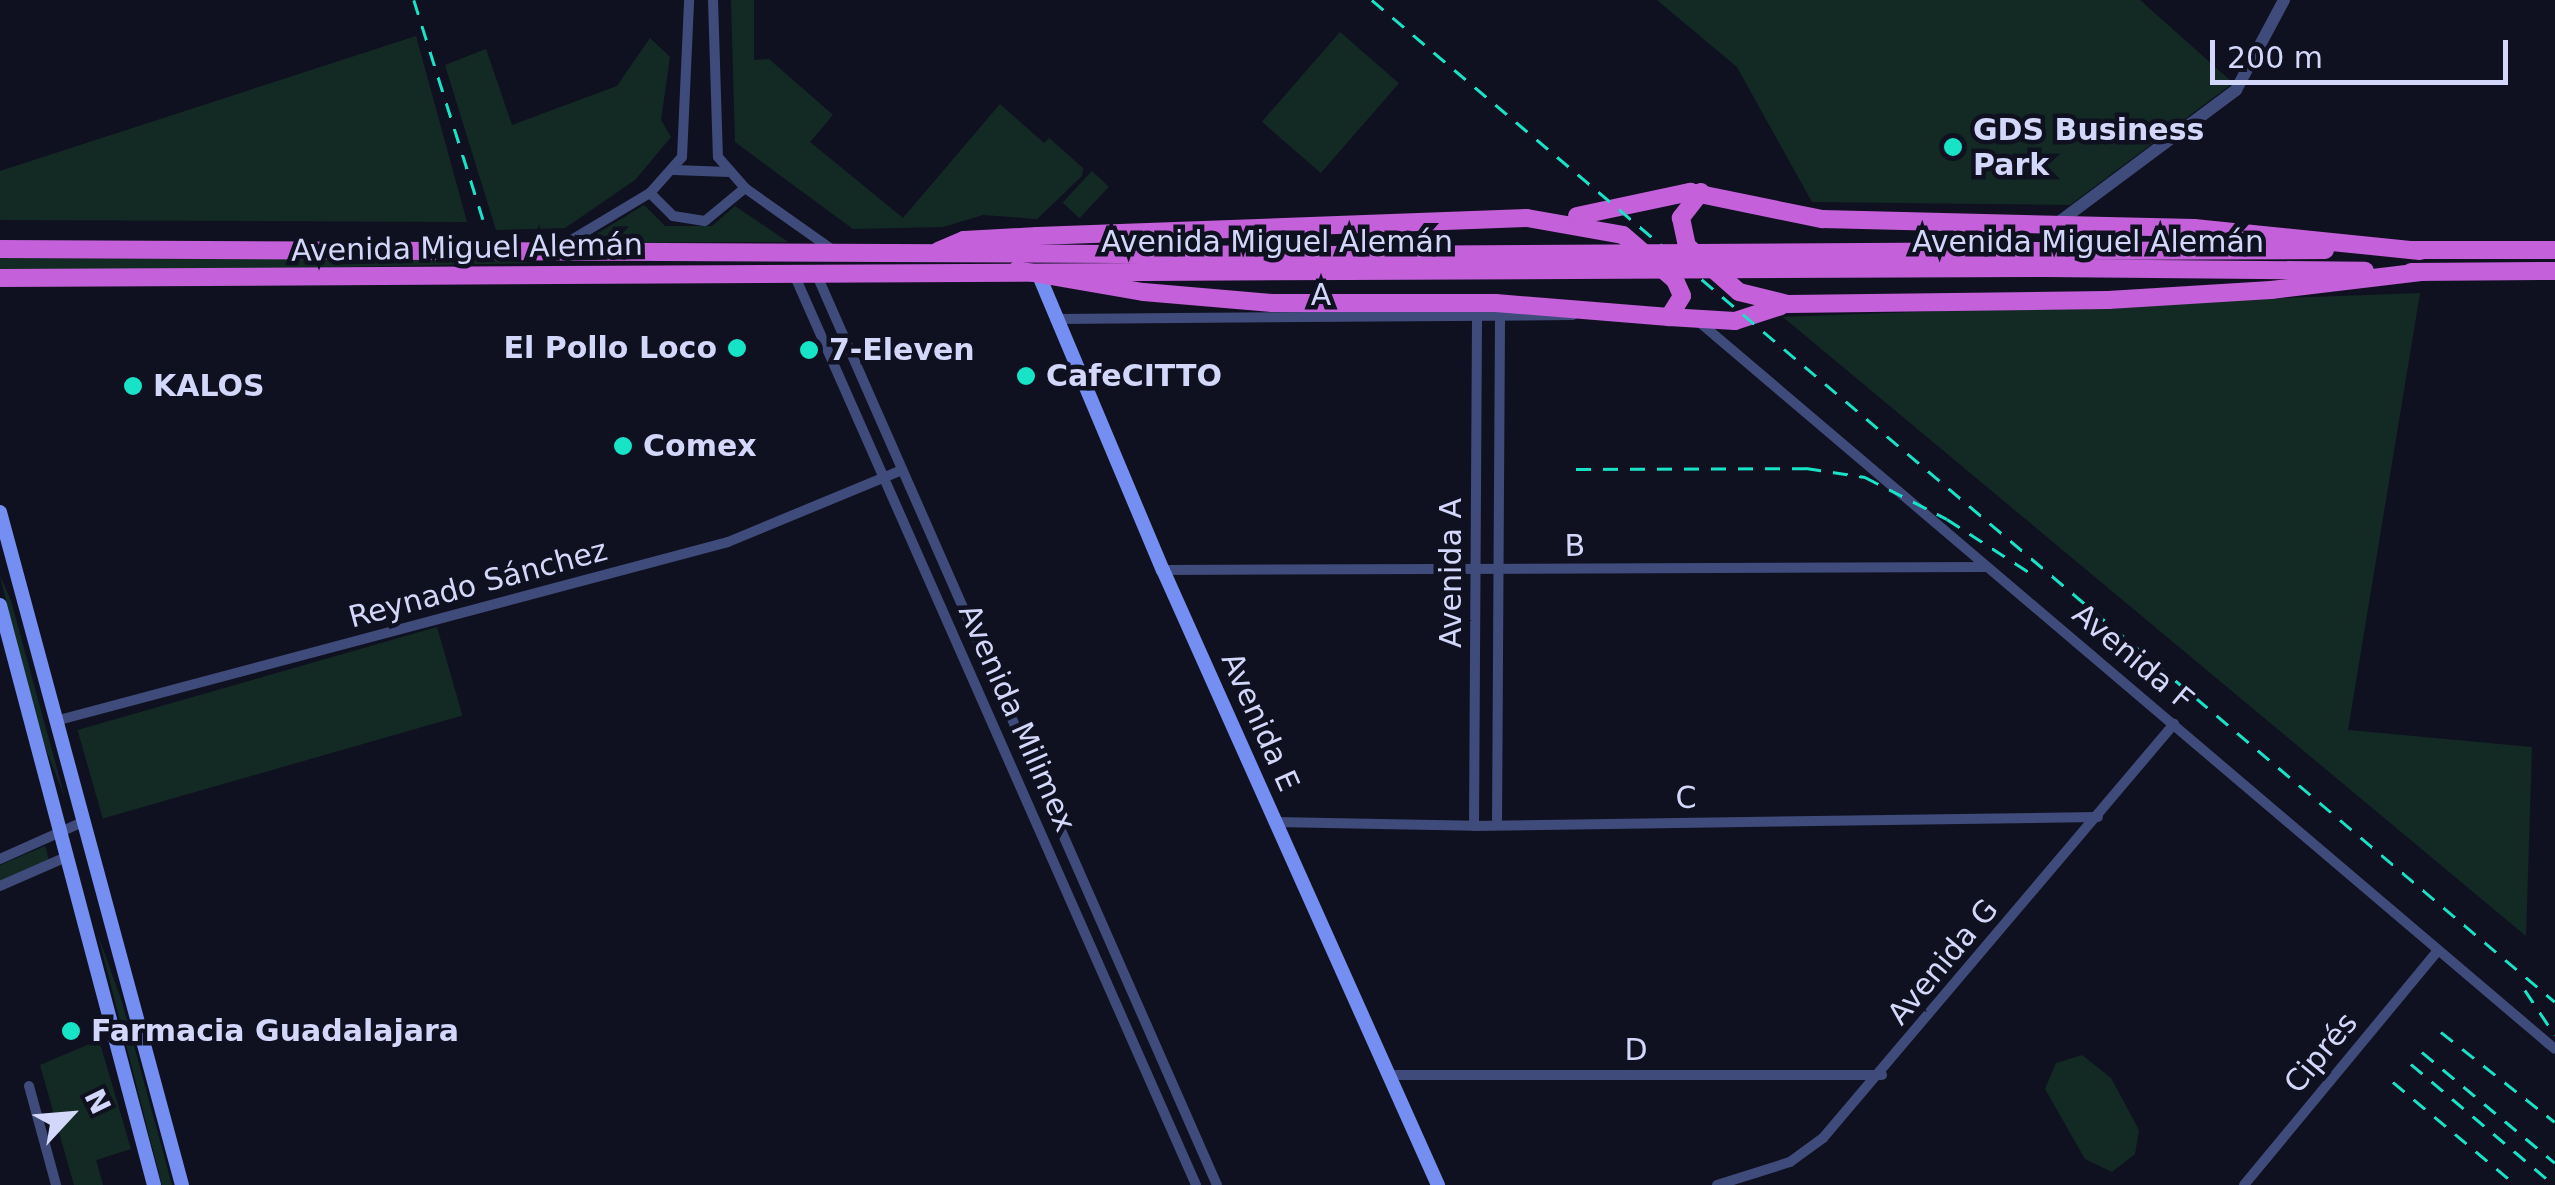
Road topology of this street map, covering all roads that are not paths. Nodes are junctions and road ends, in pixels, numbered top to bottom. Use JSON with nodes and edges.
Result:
{"nodes":[{"id":1,"x":2284,"y":0,"type":"edge"},
{"id":2,"x":689,"y":2,"type":"edge"},
{"id":3,"x":713,"y":4,"type":"edge"},
{"id":4,"x":688,"y":62,"type":"junction"},
{"id":5,"x":714,"y":62,"type":"junction"},
{"id":6,"x":674,"y":170,"type":"junction"},
{"id":7,"x":728,"y":172,"type":"junction"},
{"id":8,"x":745,"y":188,"type":"junction"},
{"id":9,"x":1702,"y":192,"type":"junction"},
{"id":10,"x":650,"y":194,"type":"junction"},
{"id":11,"x":1527,"y":218,"type":"junction"},
{"id":12,"x":2060,"y":222,"type":"junction"},
{"id":13,"x":0,"y":249,"type":"edge"},
{"id":14,"x":832,"y":250,"type":"junction"},
{"id":15,"x":2420,"y":250,"type":"junction"},
{"id":16,"x":2555,"y":250,"type":"edge"},
{"id":17,"x":938,"y":251,"type":"junction"},
{"id":18,"x":547,"y":252,"type":"junction"},
{"id":19,"x":1346,"y":263,"type":"junction"},
{"id":20,"x":1017,"y":270,"type":"junction"},
{"id":21,"x":792,"y":271,"type":"junction"},
{"id":22,"x":815,"y":271,"type":"junction"},
{"id":23,"x":2423,"y":272,"type":"junction"},
{"id":24,"x":2555,"y":272,"type":"edge"},
{"id":25,"x":1040,"y":278,"type":"junction"},
{"id":26,"x":3,"y":280,"type":"edge"},
{"id":27,"x":1788,"y":304,"type":"junction"},
{"id":28,"x":1674,"y":311,"type":"junction"},
{"id":29,"x":1587,"y":314,"type":"junction"},
{"id":30,"x":1054,"y":319,"type":"junction"},
{"id":31,"x":1477,"y":320,"type":"junction"},
{"id":32,"x":1500,"y":320,"type":"junction"},
{"id":33,"x":1697,"y":320,"type":"junction"},
{"id":34,"x":1735,"y":321,"type":"junction"},
{"id":35,"x":1734,"y":352,"type":"junction"},
{"id":36,"x":902,"y":470,"type":"junction"},
{"id":37,"x":883,"y":478,"type":"junction"},
{"id":38,"x":0,"y":512,"type":"edge"},
{"id":39,"x":0,"y":530,"type":"edge"},
{"id":40,"x":1987,"y":567,"type":"junction"},
{"id":41,"x":1162,"y":570,"type":"junction"},
{"id":42,"x":1476,"y":572,"type":"junction"},
{"id":43,"x":1498,"y":572,"type":"junction"},
{"id":44,"x":0,"y":605,"type":"edge"},
{"id":45,"x":39,"y":650,"type":"junction"},
{"id":46,"x":1498,"y":713,"type":"junction"},
{"id":47,"x":1475,"y":714,"type":"junction"},
{"id":48,"x":58,"y":720,"type":"junction"},
{"id":49,"x":2174,"y":724,"type":"junction"},
{"id":50,"x":2098,"y":817,"type":"junction"},
{"id":51,"x":1274,"y":822,"type":"junction"},
{"id":52,"x":1474,"y":826,"type":"junction"},
{"id":53,"x":1496,"y":826,"type":"junction"},
{"id":54,"x":72,"y":827,"type":"junction"},
{"id":55,"x":66,"y":857,"type":"junction"},
{"id":56,"x":0,"y":858,"type":"edge"},
{"id":57,"x":0,"y":886,"type":"edge"},
{"id":58,"x":2437,"y":952,"type":"junction"},
{"id":59,"x":2555,"y":1048,"type":"edge"},
{"id":60,"x":1882,"y":1075,"type":"junction"},
{"id":61,"x":1390,"y":1076,"type":"junction"},
{"id":62,"x":29,"y":1086,"type":"dead end"},
{"id":63,"x":56,"y":1185,"type":"edge"},
{"id":64,"x":154,"y":1185,"type":"edge"},
{"id":65,"x":182,"y":1185,"type":"edge"},
{"id":66,"x":1196,"y":1185,"type":"edge"},
{"id":67,"x":1217,"y":1185,"type":"edge"},
{"id":68,"x":1438,"y":1185,"type":"edge"},
{"id":69,"x":1717,"y":1185,"type":"edge"},
{"id":70,"x":2244,"y":1185,"type":"edge"}],
"edges":[{"from":1,"to":12,"type":"street"},
{"from":2,"to":3,"type":"street"},
{"from":2,"to":4,"type":"street"},
{"from":3,"to":5,"type":"street"},
{"from":4,"to":5,"type":"street"},
{"from":4,"to":6,"type":"street"},
{"from":5,"to":7,"type":"street"},
{"from":6,"to":7,"type":"street"},
{"from":6,"to":10,"type":"street"},
{"from":7,"to":8,"type":"street"},
{"from":8,"to":10,"type":"street"},
{"from":8,"to":14,"type":"street"},
{"from":9,"to":11,"type":"highway"},
{"from":9,"to":12,"type":"highway"},
{"from":9,"to":27,"type":"highway"},
{"from":10,"to":18,"type":"street"},
{"from":11,"to":17,"type":"highway"},
{"from":11,"to":28,"type":"highway"},
{"from":12,"to":15,"type":"highway"},
{"from":13,"to":18,"type":"highway","name":"Avenida Miguel Alemán"},
{"from":14,"to":17,"type":"highway","name":"Avenida Miguel Alemán"},
{"from":14,"to":18,"type":"highway","name":"Avenida Miguel Alemán"},
{"from":15,"to":16,"type":"highway","name":"Avenida Miguel Alemán"},
{"from":15,"to":19,"type":"highway","name":"Avenida Miguel Alemán","bridge":true},
{"from":17,"to":19,"type":"highway","name":"Avenida Miguel Alemán"},
{"from":19,"to":20,"type":"highway","name":"Avenida Miguel Alemán"},
{"from":19,"to":23,"type":"highway","name":"Avenida Miguel Alemán","bridge":true},
{"from":20,"to":22,"type":"highway","name":"Avenida Miguel Alemán"},
{"from":20,"to":25,"type":"highway"},
{"from":21,"to":22,"type":"highway","name":"Avenida Miguel Alemán"},
{"from":21,"to":26,"type":"highway","name":"Avenida Miguel Alemán"},
{"from":21,"to":37,"type":"street","name":"Avenida Milimex"},
{"from":22,"to":36,"type":"street","name":"Avenida Milimex"},
{"from":23,"to":24,"type":"highway","name":"Avenida Miguel Alemán"},
{"from":23,"to":27,"type":"highway"},
{"from":25,"to":29,"type":"highway"},
{"from":25,"to":30,"type":"main road","name":"Avenida E"},
{"from":27,"to":34,"type":"highway"},
{"from":28,"to":29,"type":"highway"},
{"from":28,"to":33,"type":"highway"},
{"from":29,"to":32,"type":"street","name":"A"},
{"from":30,"to":31,"type":"street","name":"A"},
{"from":30,"to":41,"type":"main road","name":"Avenida E"},
{"from":31,"to":32,"type":"street","name":"A"},
{"from":31,"to":42,"type":"street","name":"Avenida A"},
{"from":32,"to":43,"type":"street","name":"Avenida A"},
{"from":33,"to":34,"type":"highway"},
{"from":33,"to":35,"type":"street","name":"Avenida F"},
{"from":34,"to":35,"type":"street"},
{"from":35,"to":40,"type":"street","name":"Avenida F"},
{"from":36,"to":37,"type":"street","name":"Reynado Sánchez"},
{"from":36,"to":67,"type":"street","name":"Avenida Milimex"},
{"from":37,"to":48,"type":"street","name":"Reynado Sánchez"},
{"from":37,"to":66,"type":"street","name":"Avenida Milimex"},
{"from":38,"to":45,"type":"main road"},
{"from":39,"to":45,"type":"main road"},
{"from":40,"to":43,"type":"street","name":"B"},
{"from":40,"to":49,"type":"street","name":"Avenida F"},
{"from":41,"to":42,"type":"street","name":"B"},
{"from":41,"to":51,"type":"main road","name":"Avenida E"},
{"from":42,"to":43,"type":"street","name":"B"},
{"from":42,"to":47,"type":"street","name":"Avenida A"},
{"from":43,"to":46,"type":"street","name":"Avenida A"},
{"from":44,"to":54,"type":"main road"},
{"from":45,"to":48,"type":"main road"},
{"from":46,"to":47,"type":"street"},
{"from":46,"to":53,"type":"street","name":"Avenida A"},
{"from":47,"to":52,"type":"street","name":"Avenida A"},
{"from":48,"to":54,"type":"main road"},
{"from":49,"to":50,"type":"street","name":"Avenida G"},
{"from":49,"to":58,"type":"street","name":"Avenida F"},
{"from":50,"to":53,"type":"street","name":"C"},
{"from":50,"to":60,"type":"street","name":"Avenida G"},
{"from":51,"to":52,"type":"street","name":"C"},
{"from":51,"to":61,"type":"main road","name":"Avenida E"},
{"from":52,"to":53,"type":"street","name":"C"},
{"from":54,"to":55,"type":"main road"},
{"from":54,"to":56,"type":"street"},
{"from":54,"to":65,"type":"main road"},
{"from":55,"to":57,"type":"street"},
{"from":55,"to":64,"type":"main road"},
{"from":58,"to":59,"type":"street","name":"Avenida F"},
{"from":58,"to":70,"type":"street","name":"Ciprés"},
{"from":60,"to":61,"type":"street","name":"D"},
{"from":60,"to":69,"type":"street","name":"Avenida G"},
{"from":61,"to":68,"type":"main road","name":"Avenida E"},
{"from":62,"to":63,"type":"street"}]}
